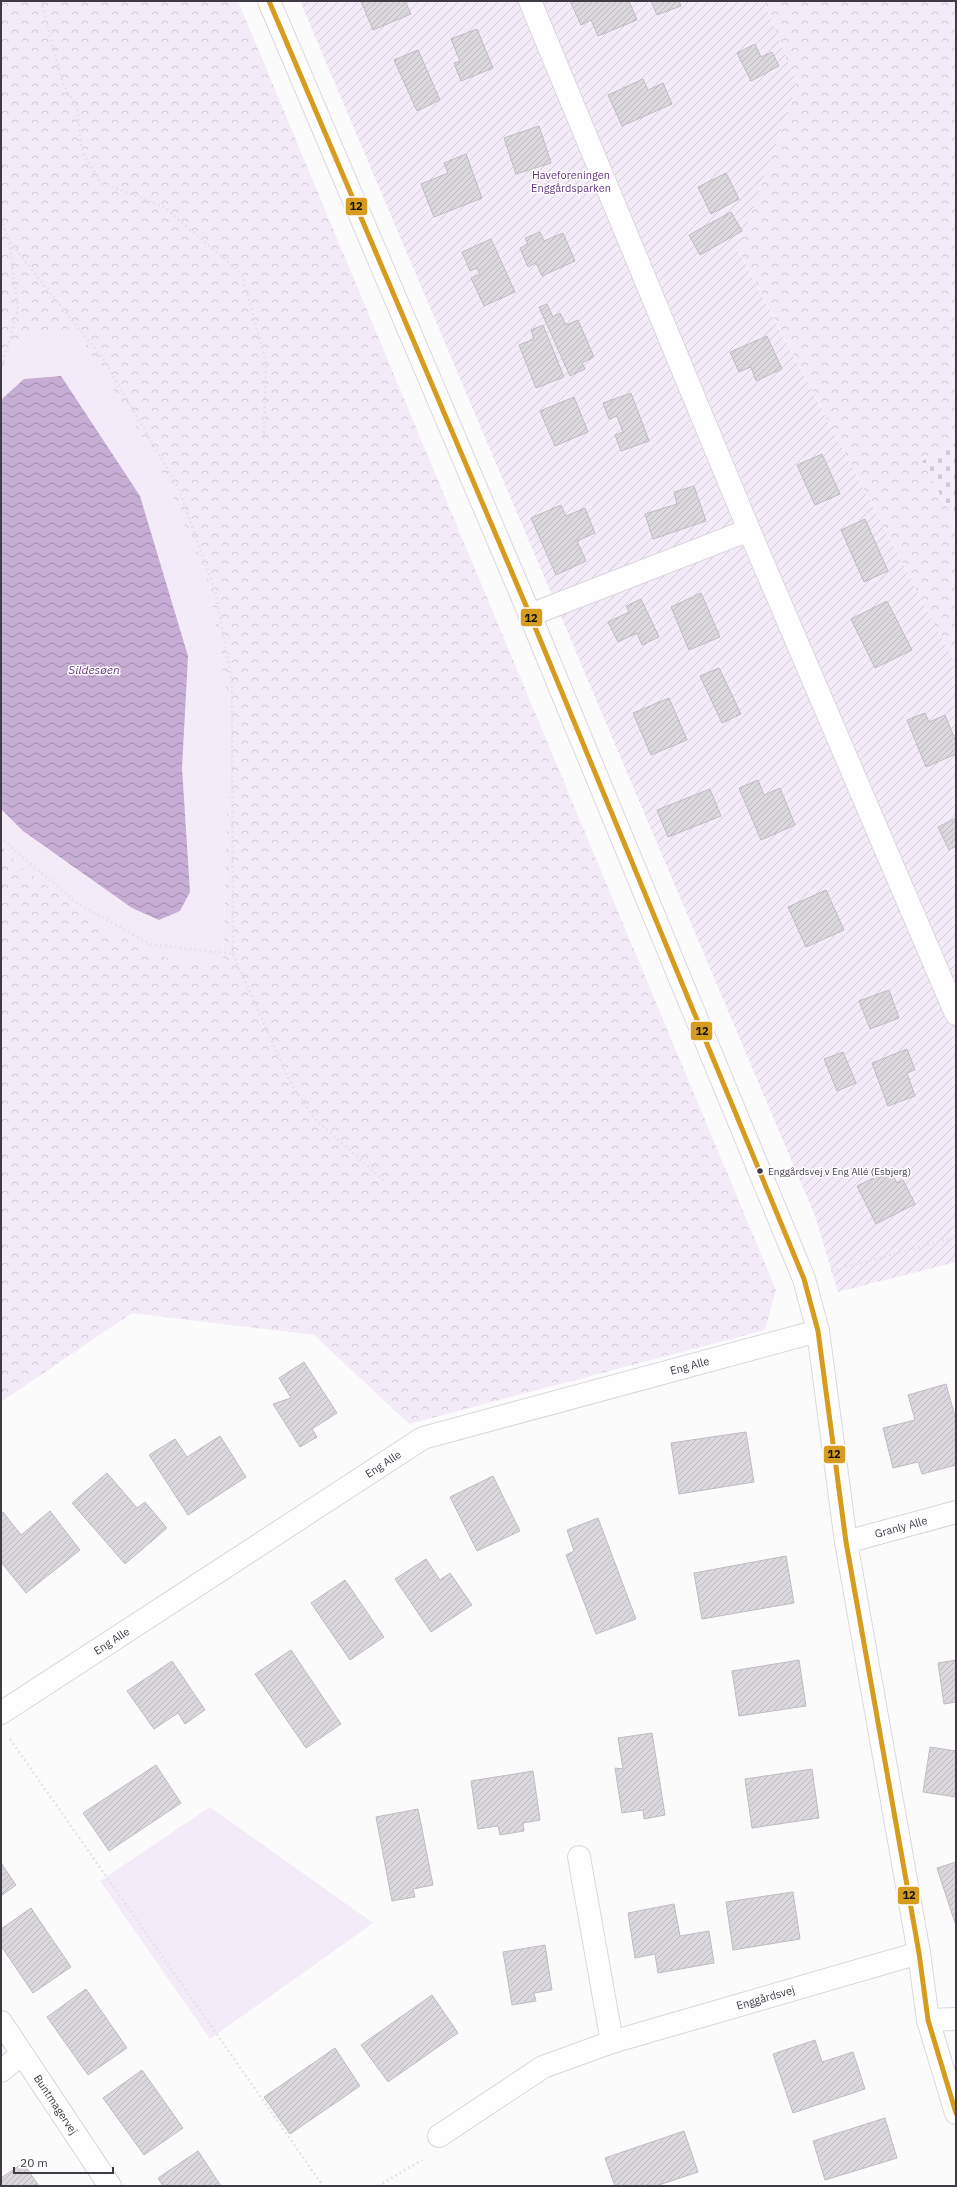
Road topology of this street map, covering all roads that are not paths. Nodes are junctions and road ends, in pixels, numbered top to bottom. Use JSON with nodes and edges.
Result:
{"nodes":[{"id":1,"x":269,"y":1,"type":"edge"},
{"id":2,"x":530,"y":1,"type":"edge"},
{"id":3,"x":748,"y":530,"type":"junction"},
{"id":4,"x":530,"y":615,"type":"junction"},
{"id":5,"x":956,"y":1014,"type":"edge"},
{"id":6,"x":818,"y":1331,"type":"junction"},
{"id":7,"x":956,"y":1512,"type":"edge"},
{"id":8,"x":846,"y":1542,"type":"junction"},
{"id":9,"x":3,"y":1723,"type":"edge"},
{"id":10,"x":579,"y":1857,"type":"dead end"},
{"id":11,"x":919,"y":1953,"type":"junction"},
{"id":12,"x":956,"y":2019,"type":"edge"},
{"id":13,"x":928,"y":2020,"type":"junction"},
{"id":14,"x":1,"y":2022,"type":"edge"},
{"id":15,"x":612,"y":2042,"type":"junction"},
{"id":16,"x":22,"y":2054,"type":"junction"},
{"id":17,"x":1,"y":2071,"type":"edge"},
{"id":18,"x":956,"y":2113,"type":"edge"},
{"id":19,"x":439,"y":2136,"type":"road end"},
{"id":20,"x":110,"y":2186,"type":"edge"}],
"edges":[{"from":1,"to":4,"type":"street"},
{"from":2,"to":3,"type":"street"},
{"from":3,"to":4,"type":"street"},
{"from":3,"to":5,"type":"street"},
{"from":4,"to":6,"type":"street"},
{"from":6,"to":8,"type":"street"},
{"from":6,"to":9,"type":"street","name":"Eng Alle"},
{"from":7,"to":8,"type":"street","name":"Granly Alle"},
{"from":8,"to":11,"type":"street"},
{"from":10,"to":15,"type":"street"},
{"from":11,"to":13,"type":"street"},
{"from":11,"to":15,"type":"street","name":"Enggårdsvej"},
{"from":12,"to":13,"type":"street"},
{"from":13,"to":18,"type":"street"},
{"from":14,"to":16,"type":"street","name":"Buntmagervej"},
{"from":15,"to":19,"type":"street","name":"Enggårdsvej"},
{"from":16,"to":17,"type":"street"},
{"from":16,"to":20,"type":"street","name":"Buntmagervej"}]}
